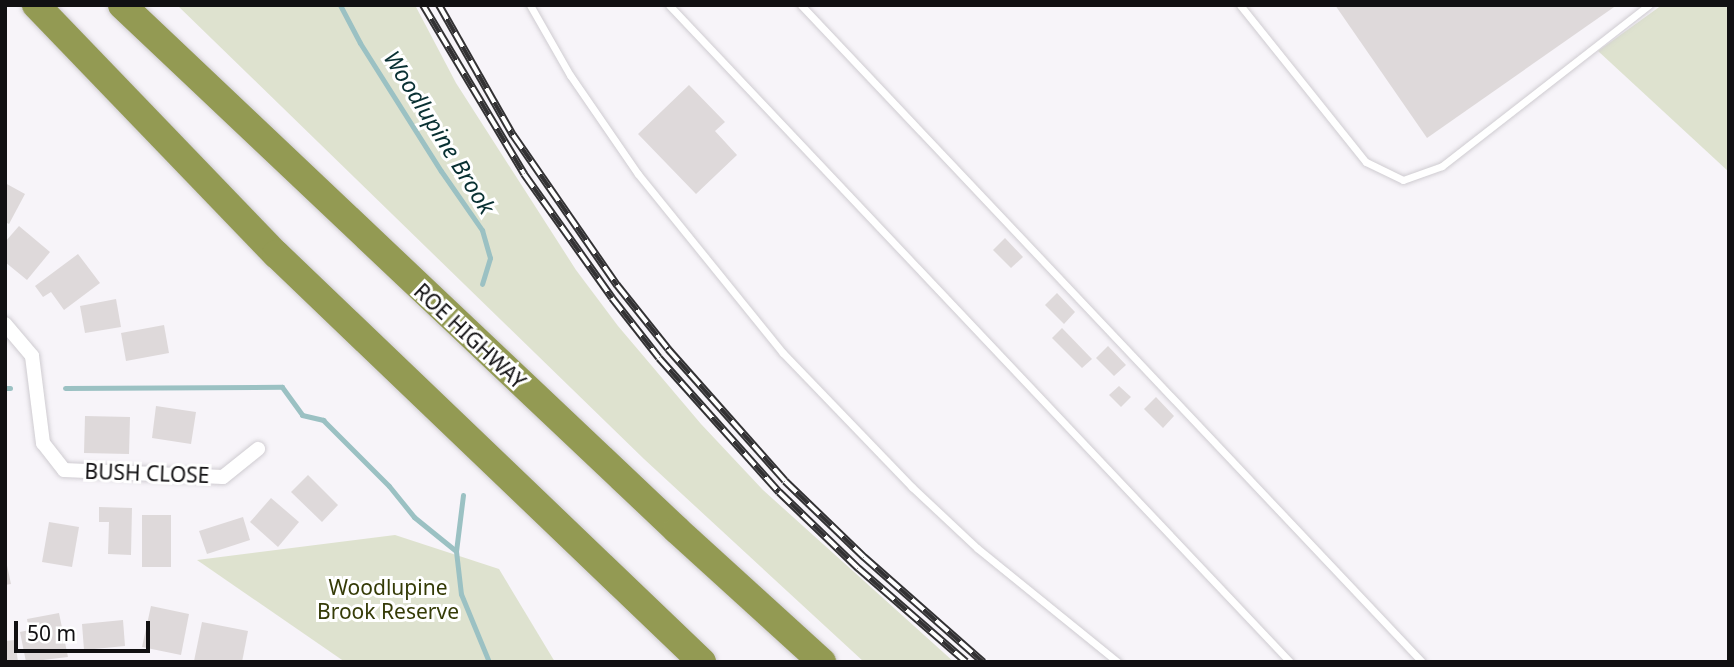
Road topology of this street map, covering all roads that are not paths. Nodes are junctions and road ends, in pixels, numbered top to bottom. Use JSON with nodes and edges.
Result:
{"nodes":[{"id":1,"x":36,"y":5,"type":"edge"},
{"id":2,"x":122,"y":5,"type":"edge"},
{"id":3,"x":530,"y":5,"type":"edge"},
{"id":4,"x":669,"y":5,"type":"edge"},
{"id":5,"x":801,"y":5,"type":"edge"},
{"id":6,"x":1240,"y":5,"type":"edge"},
{"id":7,"x":1649,"y":5,"type":"edge"},
{"id":8,"x":5,"y":324,"type":"edge"},
{"id":9,"x":258,"y":449,"type":"dead end"},
{"id":10,"x":702,"y":662,"type":"edge"},
{"id":11,"x":822,"y":662,"type":"edge"},
{"id":12,"x":1118,"y":662,"type":"edge"},
{"id":13,"x":1290,"y":662,"type":"edge"},
{"id":14,"x":1422,"y":662,"type":"edge"}],
"edges":[{"from":1,"to":10,"type":"highway"},
{"from":2,"to":11,"type":"highway","name":"ROE HIGHWAY"},
{"from":3,"to":12,"type":"lane"},
{"from":4,"to":13,"type":"lane"},
{"from":5,"to":14,"type":"lane"},
{"from":6,"to":7,"type":"lane"},
{"from":8,"to":9,"type":"street","name":"BUSH CLOSE"}]}
